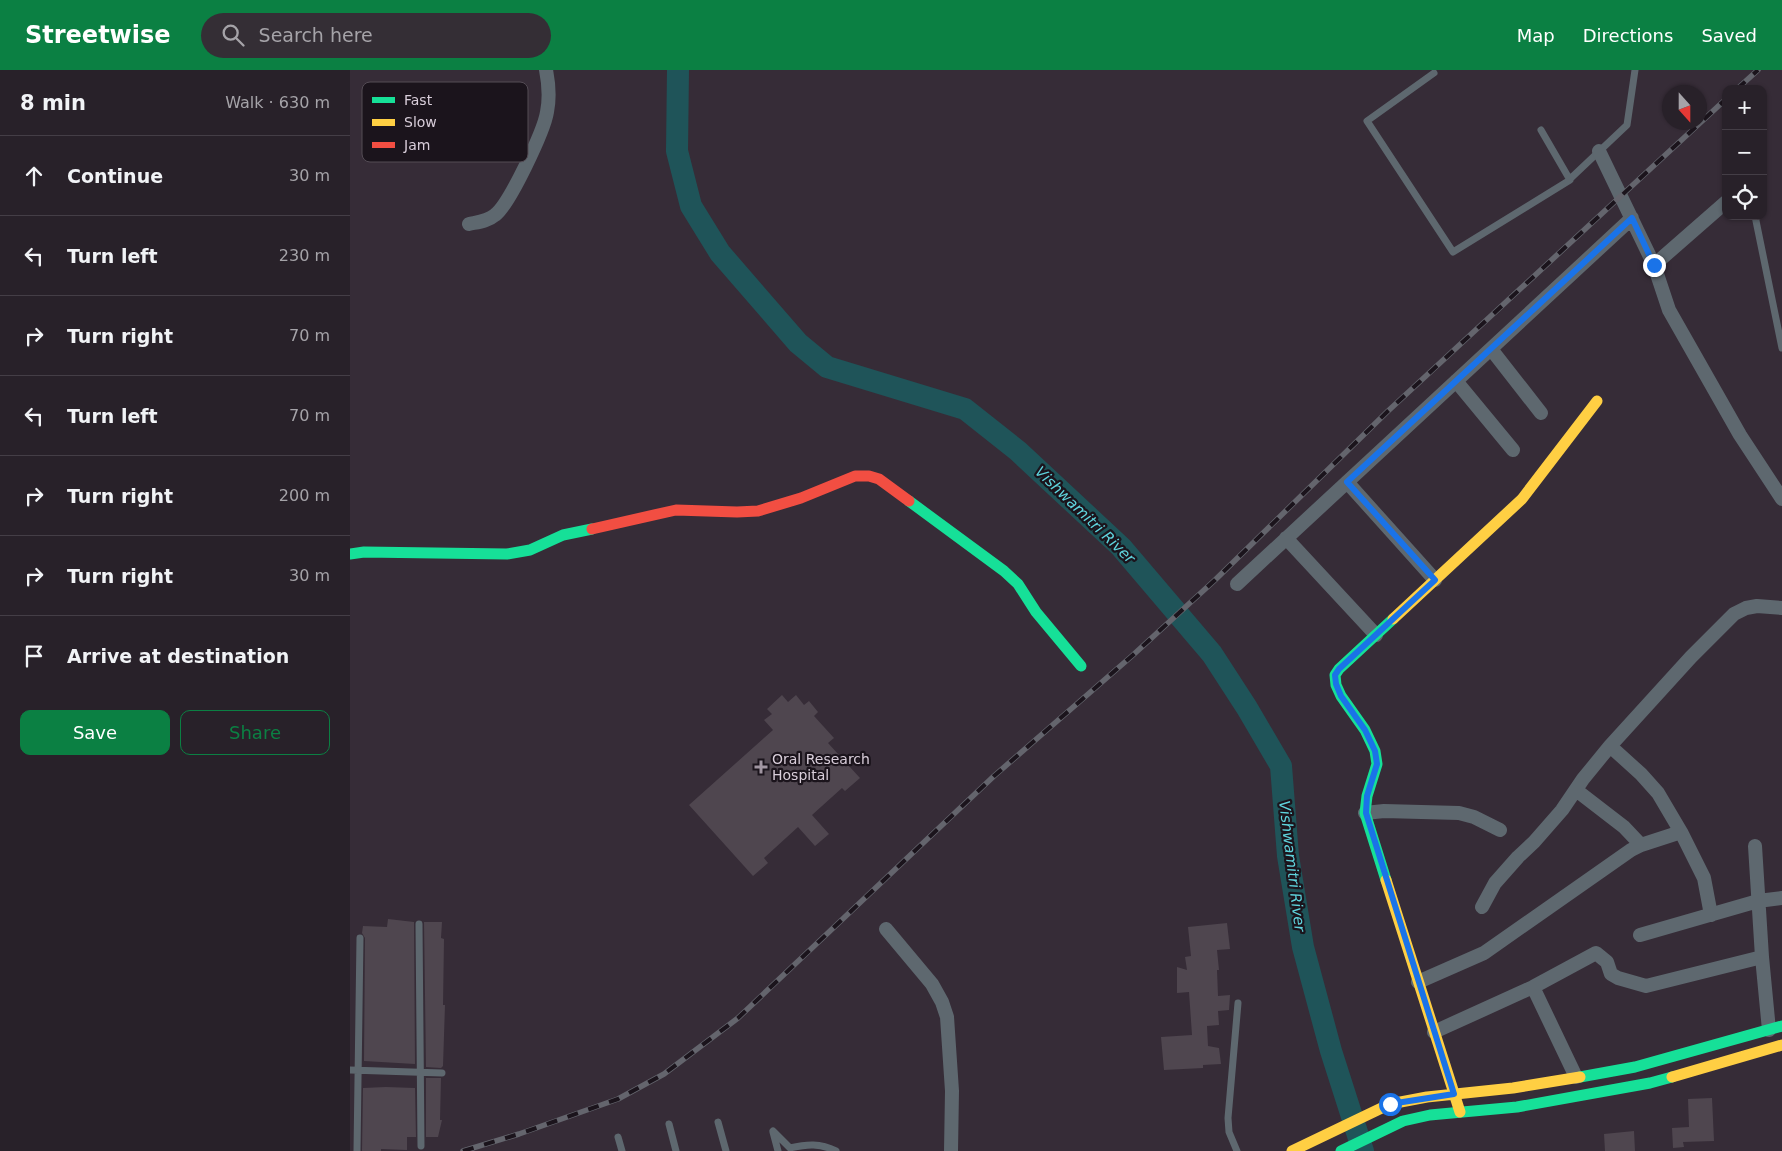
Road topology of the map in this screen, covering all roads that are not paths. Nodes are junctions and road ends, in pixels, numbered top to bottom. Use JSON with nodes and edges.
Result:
{"nodes":[{"id":1,"x":546,"y":70,"type":"edge"},
{"id":2,"x":1635,"y":70,"type":"edge"},
{"id":3,"x":1435,"y":71,"type":"edge"},
{"id":4,"x":1541,"y":130,"type":"dead end"},
{"id":5,"x":1599,"y":151,"type":"junction"},
{"id":6,"x":528,"y":160,"type":"edge"},
{"id":7,"x":527,"y":162,"type":"edge"},
{"id":8,"x":1570,"y":178,"type":"junction"},
{"id":9,"x":1722,"y":206,"type":"edge"},
{"id":10,"x":1632,"y":218,"type":"junction"},
{"id":11,"x":1756,"y":220,"type":"edge"},
{"id":12,"x":469,"y":224,"type":"dead end"},
{"id":13,"x":1654,"y":265,"type":"junction"},
{"id":14,"x":1782,"y":348,"type":"edge"},
{"id":15,"x":1491,"y":349,"type":"junction"},
{"id":16,"x":1456,"y":381,"type":"junction"},
{"id":17,"x":1597,"y":401,"type":"dead end"},
{"id":18,"x":1541,"y":413,"type":"dead end"},
{"id":19,"x":1514,"y":450,"type":"dead end"},
{"id":20,"x":1347,"y":482,"type":"junction"},
{"id":21,"x":1781,"y":494,"type":"edge"},
{"id":22,"x":1286,"y":538,"type":"junction"},
{"id":23,"x":350,"y":554,"type":"edge"},
{"id":24,"x":1435,"y":580,"type":"junction"},
{"id":25,"x":1237,"y":584,"type":"dead end"},
{"id":26,"x":1782,"y":608,"type":"edge"},
{"id":27,"x":1376,"y":634,"type":"junction"},
{"id":28,"x":1082,"y":666,"type":"dead end"},
{"id":29,"x":1610,"y":746,"type":"junction"},
{"id":30,"x":1576,"y":790,"type":"junction"},
{"id":31,"x":1366,"y":813,"type":"junction"},
{"id":32,"x":1500,"y":830,"type":"dead end"},
{"id":33,"x":1681,"y":832,"type":"junction"},
{"id":34,"x":1641,"y":845,"type":"junction"},
{"id":35,"x":1754,"y":846,"type":"dead end"},
{"id":36,"x":1782,"y":898,"type":"edge"},
{"id":37,"x":1758,"y":901,"type":"junction"},
{"id":38,"x":1482,"y":907,"type":"dead end"},
{"id":39,"x":1711,"y":915,"type":"junction"},
{"id":40,"x":419,"y":924,"type":"dead end"},
{"id":41,"x":886,"y":929,"type":"dead end"},
{"id":42,"x":1640,"y":935,"type":"dead end"},
{"id":43,"x":360,"y":938,"type":"dead end"},
{"id":44,"x":1762,"y":957,"type":"junction"},
{"id":45,"x":1418,"y":982,"type":"junction"},
{"id":46,"x":1533,"y":987,"type":"junction"},
{"id":47,"x":1238,"y":1003,"type":"dead end"},
{"id":48,"x":1776,"y":1028,"type":"edge"},
{"id":49,"x":1434,"y":1032,"type":"junction"},
{"id":50,"x":1782,"y":1045,"type":"edge"},
{"id":51,"x":350,"y":1070,"type":"edge"},
{"id":52,"x":359,"y":1070,"type":"junction"},
{"id":53,"x":421,"y":1071,"type":"junction"},
{"id":54,"x":442,"y":1073,"type":"dead end"},
{"id":55,"x":1576,"y":1078,"type":"junction"},
{"id":56,"x":1454,"y":1094,"type":"junction"},
{"id":57,"x":1460,"y":1112,"type":"junction"},
{"id":58,"x":718,"y":1122,"type":"dead end"},
{"id":59,"x":669,"y":1124,"type":"dead end"},
{"id":60,"x":618,"y":1137,"type":"dead end"},
{"id":61,"x":421,"y":1146,"type":"dead end"},
{"id":62,"x":833,"y":1150,"type":"edge"},
{"id":63,"x":358,"y":1151,"type":"edge"},
{"id":64,"x":622,"y":1151,"type":"edge"},
{"id":65,"x":676,"y":1151,"type":"edge"},
{"id":66,"x":726,"y":1151,"type":"edge"},
{"id":67,"x":778,"y":1151,"type":"edge"},
{"id":68,"x":951,"y":1151,"type":"edge"},
{"id":69,"x":1237,"y":1151,"type":"edge"},
{"id":70,"x":1292,"y":1151,"type":"edge"},
{"id":71,"x":1341,"y":1151,"type":"edge"}],
"edges":[{"from":1,"to":6,"type":"street"},
{"from":2,"to":5,"type":"lane"},
{"from":3,"to":8,"type":"lane"},
{"from":4,"to":8,"type":"lane"},
{"from":5,"to":8,"type":"lane"},
{"from":5,"to":10,"type":"street"},
{"from":7,"to":12,"type":"street"},
{"from":9,"to":13,"type":"street"},
{"from":10,"to":13,"type":"street"},
{"from":10,"to":15,"type":"street"},
{"from":11,"to":14,"type":"lane"},
{"from":13,"to":21,"type":"street"},
{"from":15,"to":16,"type":"street"},
{"from":15,"to":18,"type":"street"},
{"from":16,"to":19,"type":"street"},
{"from":16,"to":20,"type":"street"},
{"from":17,"to":24,"type":"street"},
{"from":20,"to":22,"type":"street"},
{"from":20,"to":24,"type":"street"},
{"from":22,"to":25,"type":"street"},
{"from":22,"to":27,"type":"street"},
{"from":23,"to":28,"type":"street"},
{"from":24,"to":27,"type":"street"},
{"from":26,"to":29,"type":"street"},
{"from":27,"to":31,"type":"street"},
{"from":29,"to":30,"type":"street"},
{"from":29,"to":33,"type":"street"},
{"from":30,"to":34,"type":"street"},
{"from":30,"to":38,"type":"street"},
{"from":31,"to":32,"type":"street"},
{"from":31,"to":45,"type":"street"},
{"from":33,"to":34,"type":"street"},
{"from":33,"to":39,"type":"street"},
{"from":34,"to":45,"type":"street"},
{"from":35,"to":37,"type":"street"},
{"from":36,"to":37,"type":"street"},
{"from":37,"to":39,"type":"street"},
{"from":37,"to":44,"type":"street"},
{"from":39,"to":42,"type":"street"},
{"from":40,"to":53,"type":"lane"},
{"from":41,"to":68,"type":"street"},
{"from":43,"to":52,"type":"lane"},
{"from":44,"to":46,"type":"street"},
{"from":44,"to":48,"type":"street"},
{"from":45,"to":49,"type":"street"},
{"from":46,"to":49,"type":"street"},
{"from":46,"to":55,"type":"street"},
{"from":47,"to":69,"type":"lane"},
{"from":48,"to":55,"type":"street"},
{"from":49,"to":56,"type":"street"},
{"from":50,"to":57,"type":"street"},
{"from":51,"to":52,"type":"lane"},
{"from":52,"to":53,"type":"lane"},
{"from":52,"to":63,"type":"lane"},
{"from":53,"to":54,"type":"lane"},
{"from":53,"to":61,"type":"lane"},
{"from":55,"to":56,"type":"street"},
{"from":56,"to":57,"type":"street"},
{"from":56,"to":70,"type":"street"},
{"from":57,"to":71,"type":"street"},
{"from":58,"to":66,"type":"lane"},
{"from":59,"to":65,"type":"lane"},
{"from":60,"to":64,"type":"lane"},
{"from":62,"to":67,"type":"lane"}]}
